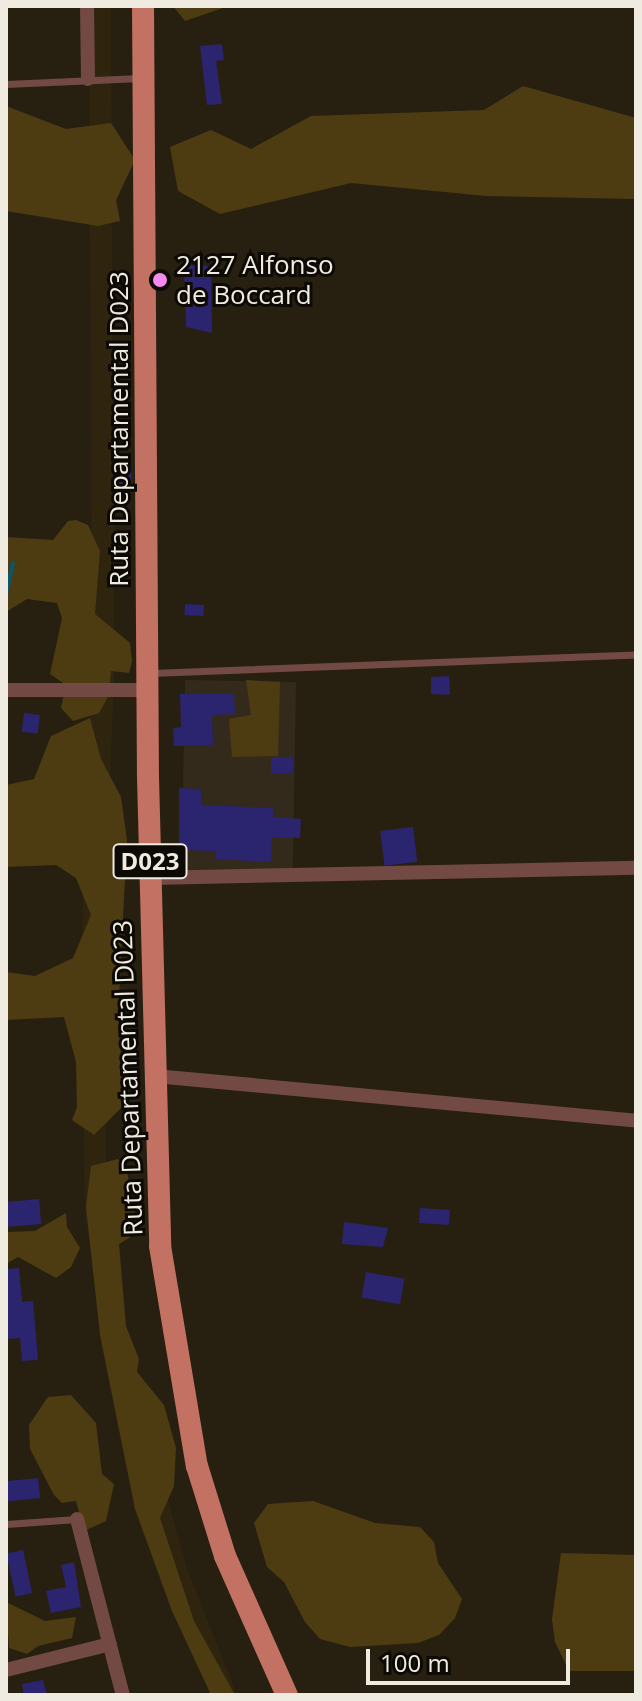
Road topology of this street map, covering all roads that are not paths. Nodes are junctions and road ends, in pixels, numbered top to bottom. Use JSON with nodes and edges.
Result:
{"nodes":[{"id":1,"x":87,"y":6,"type":"edge"},
{"id":2,"x":143,"y":6,"type":"edge"},
{"id":3,"x":146,"y":78,"type":"junction"},
{"id":4,"x":88,"y":79,"type":"junction"},
{"id":5,"x":6,"y":84,"type":"edge"},
{"id":6,"x":636,"y":654,"type":"edge"},
{"id":7,"x":149,"y":682,"type":"junction"},
{"id":8,"x":6,"y":690,"type":"edge"},
{"id":9,"x":636,"y":868,"type":"edge"},
{"id":10,"x":150,"y":878,"type":"junction"},
{"id":11,"x":155,"y":1076,"type":"junction"},
{"id":12,"x":636,"y":1121,"type":"edge"},
{"id":13,"x":77,"y":1519,"type":"joint"},
{"id":14,"x":6,"y":1524,"type":"edge"},
{"id":15,"x":110,"y":1644,"type":"junction"},
{"id":16,"x":6,"y":1670,"type":"edge"},
{"id":17,"x":123,"y":1695,"type":"edge"},
{"id":18,"x":287,"y":1695,"type":"edge"}],
"edges":[{"from":1,"to":4,"type":"street"},
{"from":2,"to":3,"type":"main road","name":"Ruta Departamental D023","number":"D023"},
{"from":3,"to":4,"type":"lane"},
{"from":3,"to":7,"type":"main road","name":"Ruta Departamental D023","number":"D023"},
{"from":4,"to":5,"type":"lane"},
{"from":6,"to":7,"type":"lane"},
{"from":7,"to":8,"type":"street"},
{"from":7,"to":10,"type":"main road","name":"Ruta Departamental D023","number":"D023"},
{"from":9,"to":10,"type":"street"},
{"from":10,"to":11,"type":"main road","name":"Ruta Departamental D023","number":"D023"},
{"from":11,"to":12,"type":"street"},
{"from":11,"to":18,"type":"main road","name":"Ruta Departamental D023","number":"D023"},
{"from":13,"to":14,"type":"lane"},
{"from":13,"to":15,"type":"street"},
{"from":15,"to":16,"type":"street"},
{"from":15,"to":17,"type":"street"}]}
